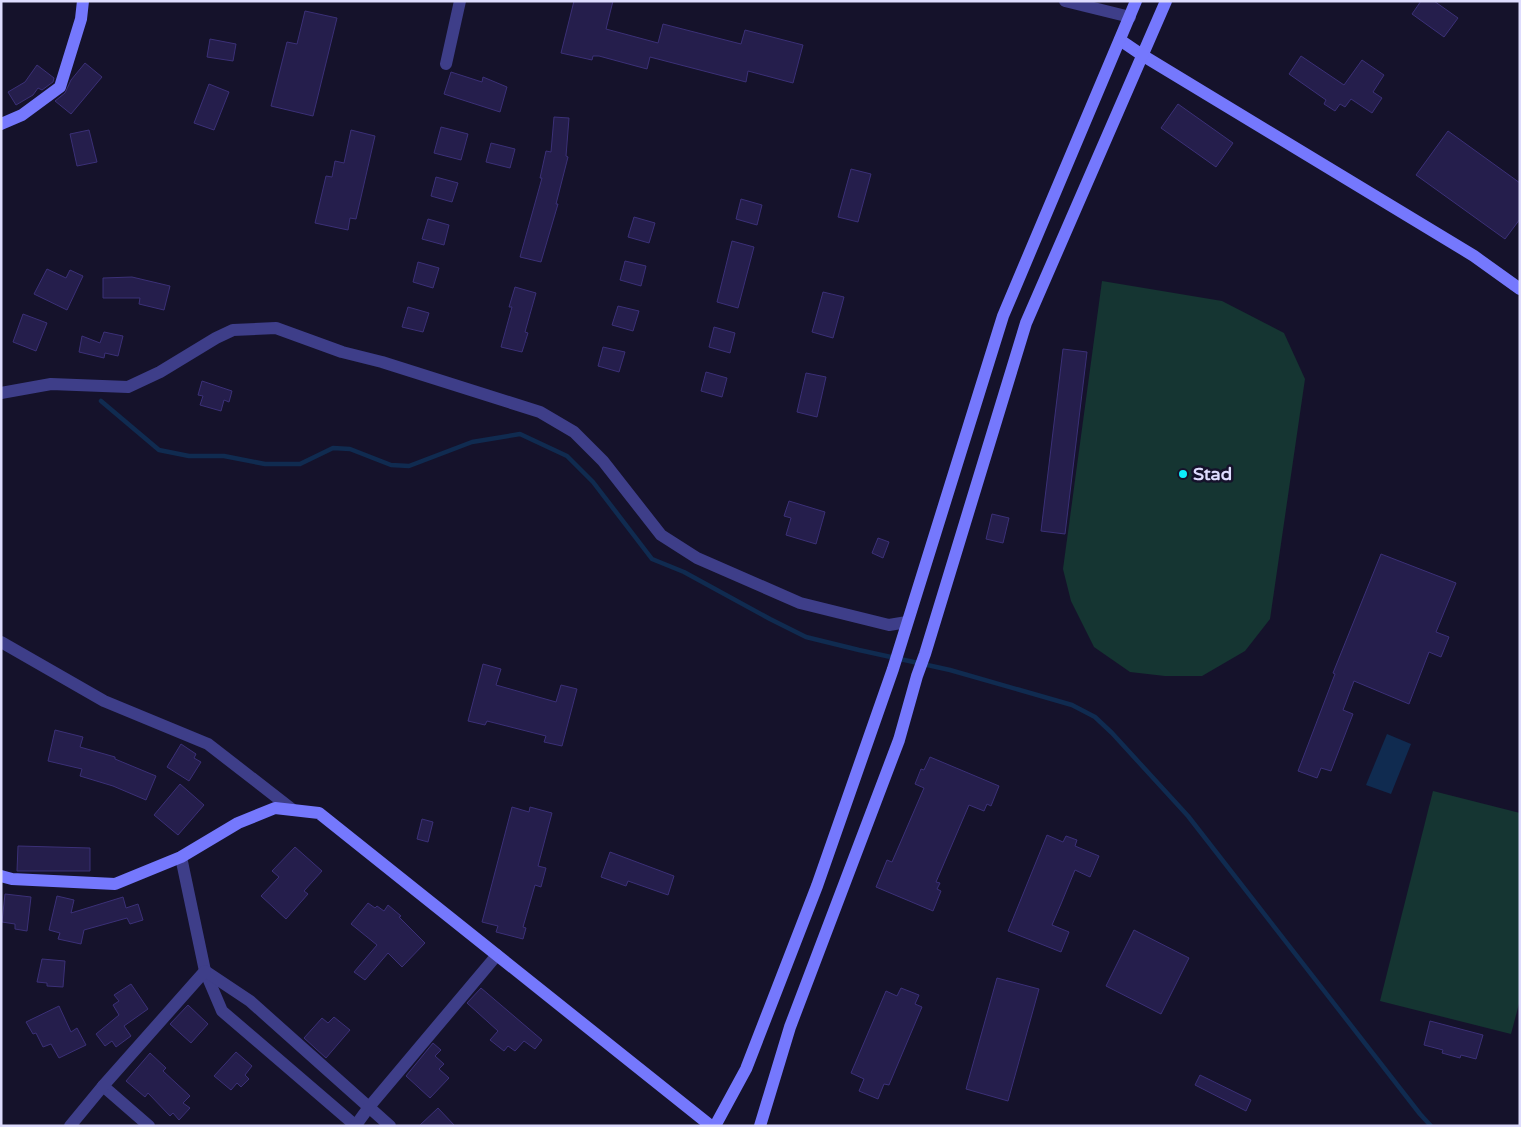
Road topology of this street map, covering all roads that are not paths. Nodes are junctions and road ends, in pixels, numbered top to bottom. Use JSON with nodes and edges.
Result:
{"nodes":[{"id":1,"x":83,"y":1,"type":"edge"},
{"id":2,"x":460,"y":1,"type":"edge"},
{"id":3,"x":1065,"y":1,"type":"edge"},
{"id":4,"x":1136,"y":1,"type":"edge"},
{"id":5,"x":1166,"y":1,"type":"edge"},
{"id":6,"x":1130,"y":17,"type":"junction"},
{"id":7,"x":1120,"y":40,"type":"junction"},
{"id":8,"x":1142,"y":55,"type":"junction"},
{"id":9,"x":446,"y":64,"type":"dead end"},
{"id":10,"x":1,"y":124,"type":"edge"},
{"id":11,"x":1520,"y":289,"type":"edge"},
{"id":12,"x":1,"y":393,"type":"edge"},
{"id":13,"x":907,"y":622,"type":"junction"},
{"id":14,"x":1,"y":642,"type":"edge"},
{"id":15,"x":293,"y":810,"type":"junction"},
{"id":16,"x":181,"y":857,"type":"junction"},
{"id":17,"x":1,"y":876,"type":"edge"},
{"id":18,"x":496,"y":955,"type":"junction"},
{"id":19,"x":205,"y":971,"type":"junction"},
{"id":20,"x":103,"y":1086,"type":"junction"},
{"id":21,"x":369,"y":1107,"type":"junction"},
{"id":22,"x":70,"y":1126,"type":"edge"},
{"id":23,"x":149,"y":1126,"type":"edge"},
{"id":24,"x":356,"y":1126,"type":"edge"},
{"id":25,"x":390,"y":1126,"type":"edge"},
{"id":26,"x":711,"y":1126,"type":"edge"},
{"id":27,"x":715,"y":1126,"type":"edge"},
{"id":28,"x":760,"y":1126,"type":"edge"}],
"edges":[{"from":1,"to":10,"type":"street"},
{"from":2,"to":9,"type":"street"},
{"from":3,"to":6,"type":"street"},
{"from":4,"to":6,"type":"street"},
{"from":5,"to":8,"type":"street"},
{"from":6,"to":7,"type":"street"},
{"from":7,"to":8,"type":"street"},
{"from":7,"to":13,"type":"street"},
{"from":8,"to":11,"type":"street"},
{"from":8,"to":28,"type":"street"},
{"from":12,"to":13,"type":"street"},
{"from":13,"to":27,"type":"street"},
{"from":14,"to":15,"type":"street"},
{"from":15,"to":16,"type":"street"},
{"from":15,"to":18,"type":"street"},
{"from":16,"to":17,"type":"street"},
{"from":16,"to":19,"type":"street"},
{"from":18,"to":21,"type":"street"},
{"from":18,"to":26,"type":"street"},
{"from":19,"to":20,"type":"street"},
{"from":19,"to":21,"type":"street"},
{"from":19,"to":24,"type":"street"},
{"from":20,"to":22,"type":"street"},
{"from":20,"to":23,"type":"street"},
{"from":21,"to":24,"type":"street"},
{"from":21,"to":25,"type":"street"}]}
